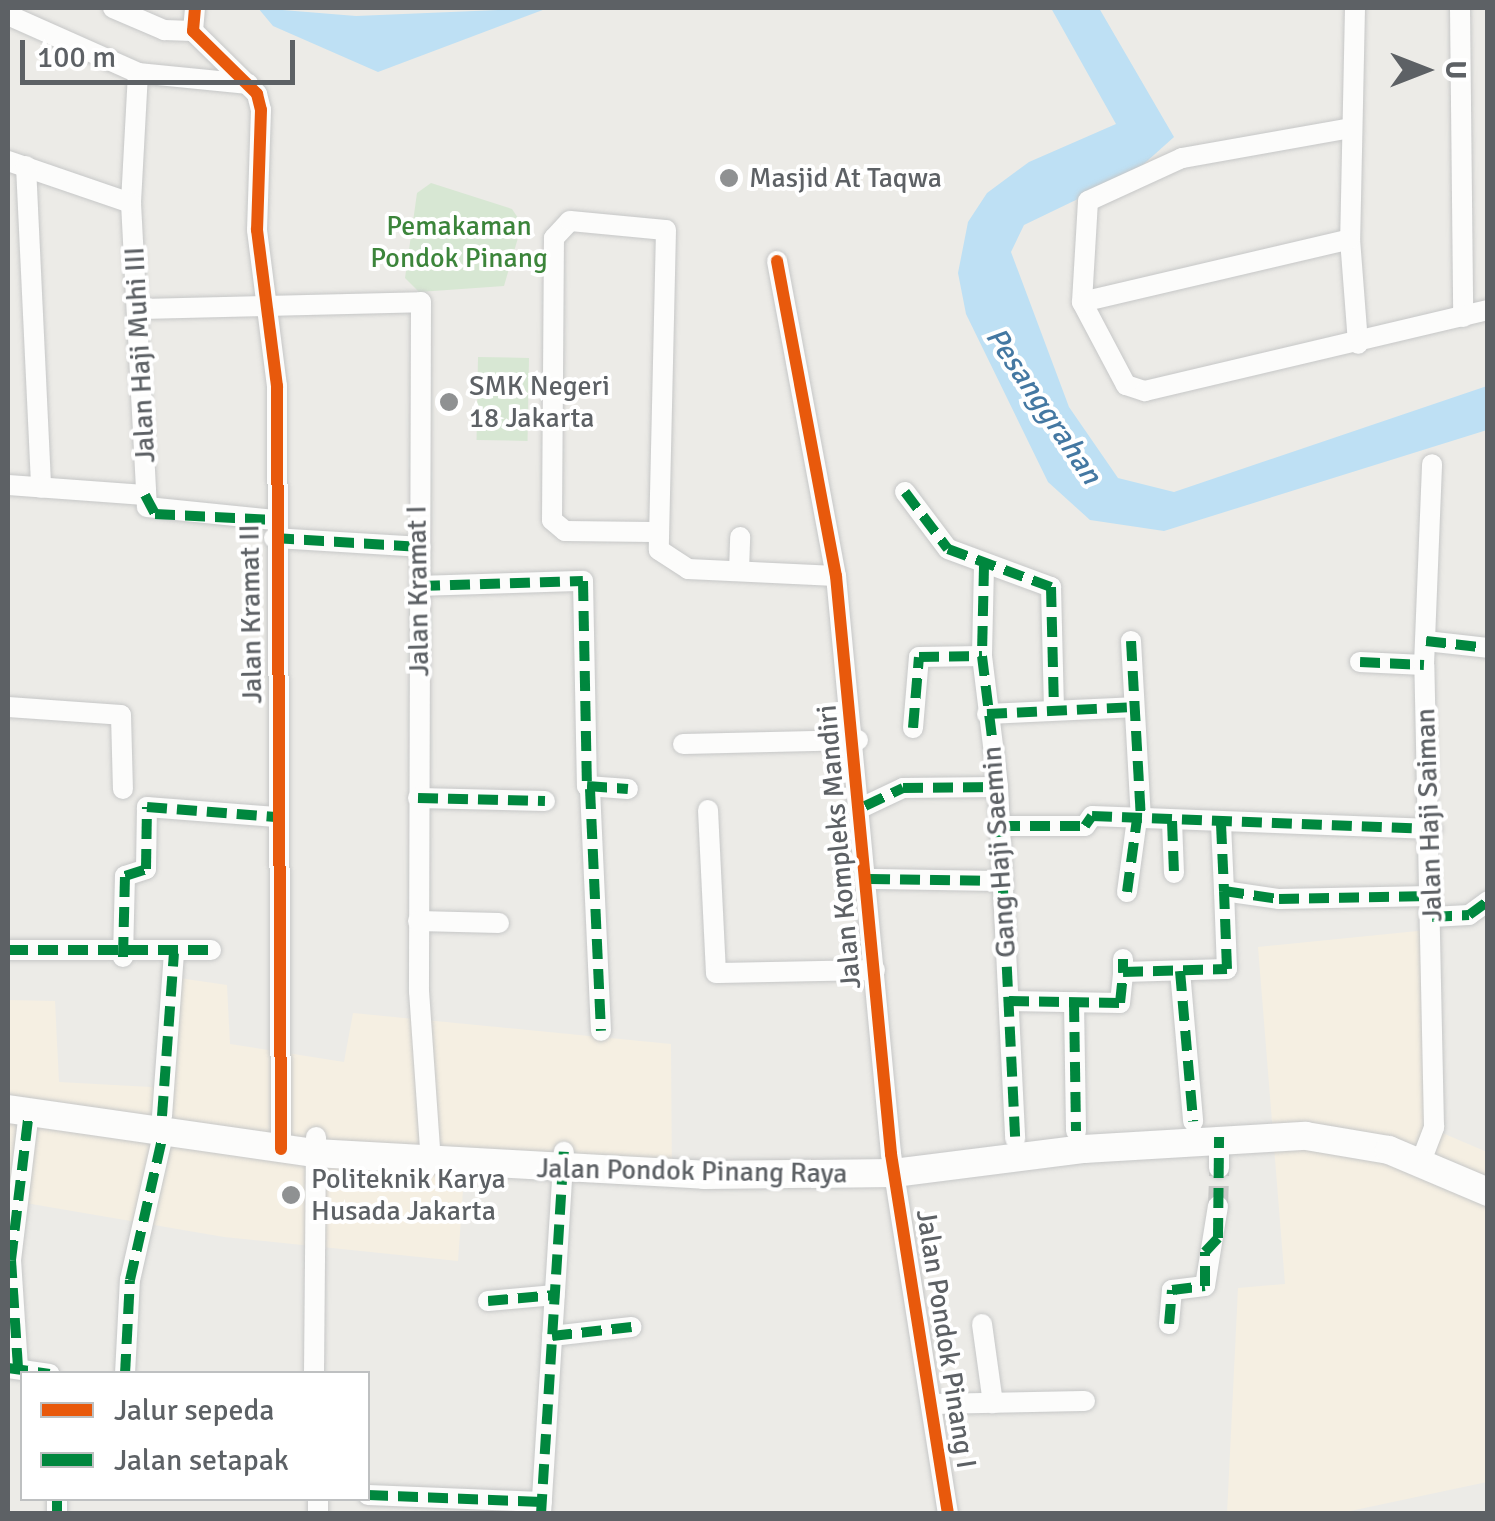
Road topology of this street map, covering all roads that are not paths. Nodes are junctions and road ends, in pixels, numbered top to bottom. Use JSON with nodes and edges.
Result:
{"nodes":[{"id":1,"x":113,"y":8,"type":"edge"},
{"id":2,"x":195,"y":8,"type":"edge"},
{"id":3,"x":1355,"y":8,"type":"edge"},
{"id":4,"x":1460,"y":8,"type":"edge"},
{"id":5,"x":8,"y":15,"type":"edge"},
{"id":6,"x":192,"y":31,"type":"junction"},
{"id":7,"x":138,"y":73,"type":"junction"},
{"id":8,"x":248,"y":84,"type":"junction"},
{"id":9,"x":1351,"y":128,"type":"junction"},
{"id":10,"x":16,"y":163,"type":"edge"},
{"id":11,"x":131,"y":202,"type":"junction"},
{"id":12,"x":1350,"y":239,"type":"junction"},
{"id":13,"x":777,"y":261,"type":"dead end"},
{"id":14,"x":266,"y":300,"type":"junction"},
{"id":15,"x":1082,"y":302,"type":"junction"},
{"id":16,"x":141,"y":309,"type":"junction"},
{"id":17,"x":1488,"y":310,"type":"edge"},
{"id":18,"x":1463,"y":317,"type":"junction"},
{"id":19,"x":1358,"y":344,"type":"junction"},
{"id":20,"x":1432,"y":464,"type":"dead end"},
{"id":21,"x":8,"y":485,"type":"edge"},
{"id":22,"x":42,"y":488,"type":"junction"},
{"id":23,"x":905,"y":492,"type":"dead end"},
{"id":24,"x":145,"y":495,"type":"junction"},
{"id":25,"x":274,"y":529,"type":"junction"},
{"id":26,"x":653,"y":532,"type":"junction"},
{"id":27,"x":740,"y":537,"type":"dead end"},
{"id":28,"x":421,"y":547,"type":"junction"},
{"id":29,"x":984,"y":566,"type":"junction"},
{"id":30,"x":739,"y":571,"type":"junction"},
{"id":31,"x":836,"y":576,"type":"junction"},
{"id":32,"x":420,"y":586,"type":"junction"},
{"id":33,"x":1131,"y":641,"type":"dead end"},
{"id":34,"x":1426,"y":641,"type":"junction"},
{"id":35,"x":1488,"y":648,"type":"edge"},
{"id":36,"x":982,"y":656,"type":"junction"},
{"id":37,"x":1360,"y":662,"type":"dead end"},
{"id":38,"x":1424,"y":665,"type":"junction"},
{"id":39,"x":1133,"y":707,"type":"junction"},
{"id":40,"x":8,"y":708,"type":"edge"},
{"id":41,"x":1054,"y":710,"type":"junction"},
{"id":42,"x":987,"y":714,"type":"junction"},
{"id":43,"x":913,"y":728,"type":"dead end"},
{"id":44,"x":858,"y":740,"type":"junction"},
{"id":45,"x":682,"y":744,"type":"dead end"},
{"id":46,"x":998,"y":787,"type":"junction"},
{"id":47,"x":590,"y":789,"type":"junction"},
{"id":48,"x":628,"y":789,"type":"dead end"},
{"id":49,"x":123,"y":790,"type":"dead end"},
{"id":50,"x":418,"y":798,"type":"junction"},
{"id":51,"x":545,"y":801,"type":"dead end"},
{"id":52,"x":865,"y":806,"type":"junction"},
{"id":53,"x":708,"y":810,"type":"dead end"},
{"id":54,"x":276,"y":816,"type":"junction"},
{"id":55,"x":1139,"y":819,"type":"junction"},
{"id":56,"x":1172,"y":822,"type":"junction"},
{"id":57,"x":1221,"y":824,"type":"junction"},
{"id":58,"x":1000,"y":826,"type":"junction"},
{"id":59,"x":1432,"y":829,"type":"junction"},
{"id":60,"x":1174,"y":872,"type":"dead end"},
{"id":61,"x":870,"y":879,"type":"junction"},
{"id":62,"x":1003,"y":881,"type":"junction"},
{"id":63,"x":1224,"y":891,"type":"junction"},
{"id":64,"x":1127,"y":892,"type":"dead end"},
{"id":65,"x":1488,"y":901,"type":"edge"},
{"id":66,"x":1432,"y":906,"type":"junction"},
{"id":67,"x":418,"y":922,"type":"junction"},
{"id":68,"x":499,"y":923,"type":"dead end"},
{"id":69,"x":8,"y":950,"type":"edge"},
{"id":70,"x":210,"y":950,"type":"dead end"},
{"id":71,"x":174,"y":953,"type":"junction"},
{"id":72,"x":123,"y":957,"type":"junction"},
{"id":73,"x":875,"y":970,"type":"junction"},
{"id":74,"x":1180,"y":971,"type":"junction"},
{"id":75,"x":1009,"y":1000,"type":"junction"},
{"id":76,"x":1074,"y":1002,"type":"junction"},
{"id":77,"x":601,"y":1032,"type":"dead end"},
{"id":78,"x":15,"y":1105,"type":"edge"},
{"id":79,"x":1193,"y":1121,"type":"junction"},
{"id":80,"x":162,"y":1125,"type":"junction"},
{"id":81,"x":1076,"y":1131,"type":"junction"},
{"id":82,"x":1220,"y":1137,"type":"junction"},
{"id":83,"x":1015,"y":1139,"type":"junction"},
{"id":84,"x":282,"y":1141,"type":"junction"},
{"id":85,"x":315,"y":1145,"type":"junction"},
{"id":86,"x":430,"y":1154,"type":"junction"},
{"id":87,"x":1423,"y":1157,"type":"junction"},
{"id":88,"x":565,"y":1162,"type":"junction"},
{"id":89,"x":892,"y":1164,"type":"junction"},
{"id":90,"x":1219,"y":1168,"type":"tunnel mouth"},
{"id":91,"x":1488,"y":1175,"type":"edge"},
{"id":92,"x":1488,"y":1192,"type":"edge"},
{"id":93,"x":1218,"y":1206,"type":"tunnel mouth"},
{"id":94,"x":555,"y":1295,"type":"junction"},
{"id":95,"x":488,"y":1301,"type":"dead end"},
{"id":96,"x":982,"y":1324,"type":"dead end"},
{"id":97,"x":1169,"y":1324,"type":"dead end"},
{"id":98,"x":630,"y":1327,"type":"dead end"},
{"id":99,"x":552,"y":1336,"type":"junction"},
{"id":100,"x":13,"y":1368,"type":"edge"},
{"id":101,"x":125,"y":1371,"type":"edge"},
{"id":102,"x":314,"y":1371,"type":"edge"},
{"id":103,"x":1085,"y":1401,"type":"dead end"},
{"id":104,"x":993,"y":1403,"type":"junction"},
{"id":105,"x":931,"y":1404,"type":"junction"},
{"id":106,"x":370,"y":1495,"type":"edge"},
{"id":107,"x":542,"y":1508,"type":"edge"},
{"id":108,"x":948,"y":1514,"type":"edge"}],
"edges":[{"from":1,"to":6,"type":"street"},
{"from":2,"to":6,"type":"street"},
{"from":3,"to":9,"type":"street"},
{"from":4,"to":18,"type":"street"},
{"from":5,"to":7,"type":"street"},
{"from":6,"to":8,"type":"street"},
{"from":7,"to":8,"type":"street"},
{"from":7,"to":11,"type":"street","name":"Jalan Haji Muhi III"},
{"from":8,"to":14,"type":"street","name":"Jalan Kramat II"},
{"from":9,"to":12,"type":"street"},
{"from":9,"to":15,"type":"street"},
{"from":10,"to":11,"type":"street"},
{"from":10,"to":22,"type":"street"},
{"from":11,"to":16,"type":"street","name":"Jalan Haji Muhi III"},
{"from":12,"to":15,"type":"street"},
{"from":12,"to":19,"type":"street"},
{"from":13,"to":31,"type":"street","name":"Jalan Kompleks Mandiri"},
{"from":14,"to":16,"type":"street","name":"Jalan Kramat I"},
{"from":14,"to":25,"type":"street","name":"Jalan Kramat II"},
{"from":14,"to":28,"type":"street","name":"Jalan Kramat I"},
{"from":15,"to":19,"type":"street"},
{"from":16,"to":24,"type":"street","name":"Jalan Haji Muhi III"},
{"from":17,"to":18,"type":"street"},
{"from":18,"to":19,"type":"street"},
{"from":20,"to":34,"type":"street","name":"Jalan Haji Saiman"},
{"from":21,"to":22,"type":"street"},
{"from":22,"to":24,"type":"street"},
{"from":23,"to":29,"type":"street"},
{"from":24,"to":25,"type":"street","name":"Jalan Haji Muhi III"},
{"from":25,"to":28,"type":"street"},
{"from":25,"to":54,"type":"street","name":"Jalan Kramat II"},
{"from":26,"to":26,"type":"street"},
{"from":26,"to":30,"type":"street"},
{"from":27,"to":30,"type":"street"},
{"from":28,"to":32,"type":"street","name":"Jalan Kramat I"},
{"from":29,"to":36,"type":"street","name":"Gang Haji Saemin"},
{"from":29,"to":41,"type":"street"},
{"from":30,"to":31,"type":"street"},
{"from":31,"to":44,"type":"street","name":"Jalan Kompleks Mandiri"},
{"from":32,"to":47,"type":"street"},
{"from":32,"to":50,"type":"street","name":"Jalan Kramat I"},
{"from":33,"to":39,"type":"street"},
{"from":34,"to":35,"type":"street"},
{"from":34,"to":38,"type":"street","name":"Jalan Haji Saiman"},
{"from":36,"to":42,"type":"street","name":"Gang Haji Saemin"},
{"from":36,"to":43,"type":"street"},
{"from":37,"to":38,"type":"street"},
{"from":38,"to":59,"type":"street","name":"Jalan Haji Saiman"},
{"from":39,"to":41,"type":"street"},
{"from":39,"to":55,"type":"street"},
{"from":40,"to":49,"type":"street"},
{"from":41,"to":42,"type":"street"},
{"from":42,"to":46,"type":"street","name":"Gang Haji Saemin"},
{"from":44,"to":45,"type":"street"},
{"from":44,"to":52,"type":"street","name":"Jalan Kompleks Mandiri"},
{"from":46,"to":52,"type":"street"},
{"from":46,"to":58,"type":"street","name":"Gang Haji Saemin"},
{"from":47,"to":48,"type":"street"},
{"from":47,"to":77,"type":"street"},
{"from":50,"to":51,"type":"street"},
{"from":50,"to":67,"type":"street","name":"Jalan Kramat I"},
{"from":52,"to":61,"type":"street","name":"Jalan Kompleks Mandiri"},
{"from":53,"to":73,"type":"street"},
{"from":54,"to":72,"type":"street"},
{"from":54,"to":84,"type":"street","name":"Jalan Kramat II"},
{"from":55,"to":56,"type":"street"},
{"from":55,"to":58,"type":"street"},
{"from":55,"to":64,"type":"street"},
{"from":56,"to":57,"type":"street"},
{"from":56,"to":60,"type":"street"},
{"from":57,"to":59,"type":"street"},
{"from":57,"to":63,"type":"street"},
{"from":58,"to":62,"type":"street","name":"Gang Haji Saemin"},
{"from":59,"to":66,"type":"street","name":"Jalan Haji Saiman"},
{"from":61,"to":62,"type":"street"},
{"from":61,"to":73,"type":"street","name":"Jalan Kompleks Mandiri"},
{"from":62,"to":75,"type":"street","name":"Gang Haji Saemin"},
{"from":63,"to":66,"type":"street"},
{"from":63,"to":74,"type":"street"},
{"from":65,"to":66,"type":"street"},
{"from":66,"to":87,"type":"street","name":"Jalan Haji Saiman"},
{"from":67,"to":68,"type":"street"},
{"from":67,"to":86,"type":"street","name":"Jalan Kramat I"},
{"from":69,"to":72,"type":"street"},
{"from":70,"to":71,"type":"street"},
{"from":71,"to":72,"type":"street"},
{"from":71,"to":80,"type":"street"},
{"from":73,"to":89,"type":"street","name":"Jalan Kompleks Mandiri"},
{"from":74,"to":76,"type":"street"},
{"from":74,"to":79,"type":"street"},
{"from":75,"to":76,"type":"street"},
{"from":75,"to":83,"type":"street","name":"Gang Haji Saemin"},
{"from":76,"to":81,"type":"street"},
{"from":78,"to":80,"type":"main road","name":"Jalan Pondok Pinang Raya"},
{"from":78,"to":100,"type":"street"},
{"from":79,"to":81,"type":"main road","name":"Jalan Pondok Pinang Raya"},
{"from":79,"to":87,"type":"main road","name":"Jalan Pondok Pinang Raya"},
{"from":80,"to":84,"type":"main road","name":"Jalan Pondok Pinang Raya"},
{"from":80,"to":101,"type":"street"},
{"from":81,"to":83,"type":"main road","name":"Jalan Pondok Pinang Raya"},
{"from":82,"to":87,"type":"main road","name":"Jalan Pondok Pinang Raya"},
{"from":82,"to":89,"type":"main road","name":"Jalan Pondok Pinang Raya"},
{"from":82,"to":90,"type":"street"},
{"from":83,"to":89,"type":"main road","name":"Jalan Pondok Pinang Raya"},
{"from":84,"to":85,"type":"main road","name":"Jalan Pondok Pinang Raya"},
{"from":85,"to":86,"type":"main road","name":"Jalan Pondok Pinang Raya"},
{"from":85,"to":102,"type":"street"},
{"from":86,"to":88,"type":"main road","name":"Jalan Pondok Pinang Raya"},
{"from":87,"to":91,"type":"main road","name":"Jalan Pondok Pinang Raya"},
{"from":87,"to":92,"type":"main road","name":"Jalan Pondok Pinang Raya"},
{"from":88,"to":89,"type":"main road","name":"Jalan Pondok Pinang Raya"},
{"from":88,"to":94,"type":"street"},
{"from":89,"to":105,"type":"street","name":"Jalan Pondok Pinang I"},
{"from":93,"to":97,"type":"street"},
{"from":94,"to":95,"type":"street"},
{"from":94,"to":99,"type":"street"},
{"from":96,"to":104,"type":"street"},
{"from":98,"to":99,"type":"street"},
{"from":99,"to":107,"type":"street"},
{"from":103,"to":104,"type":"street"},
{"from":104,"to":105,"type":"street"},
{"from":105,"to":108,"type":"street","name":"Jalan Pondok Pinang I"},
{"from":106,"to":107,"type":"street"}]}
